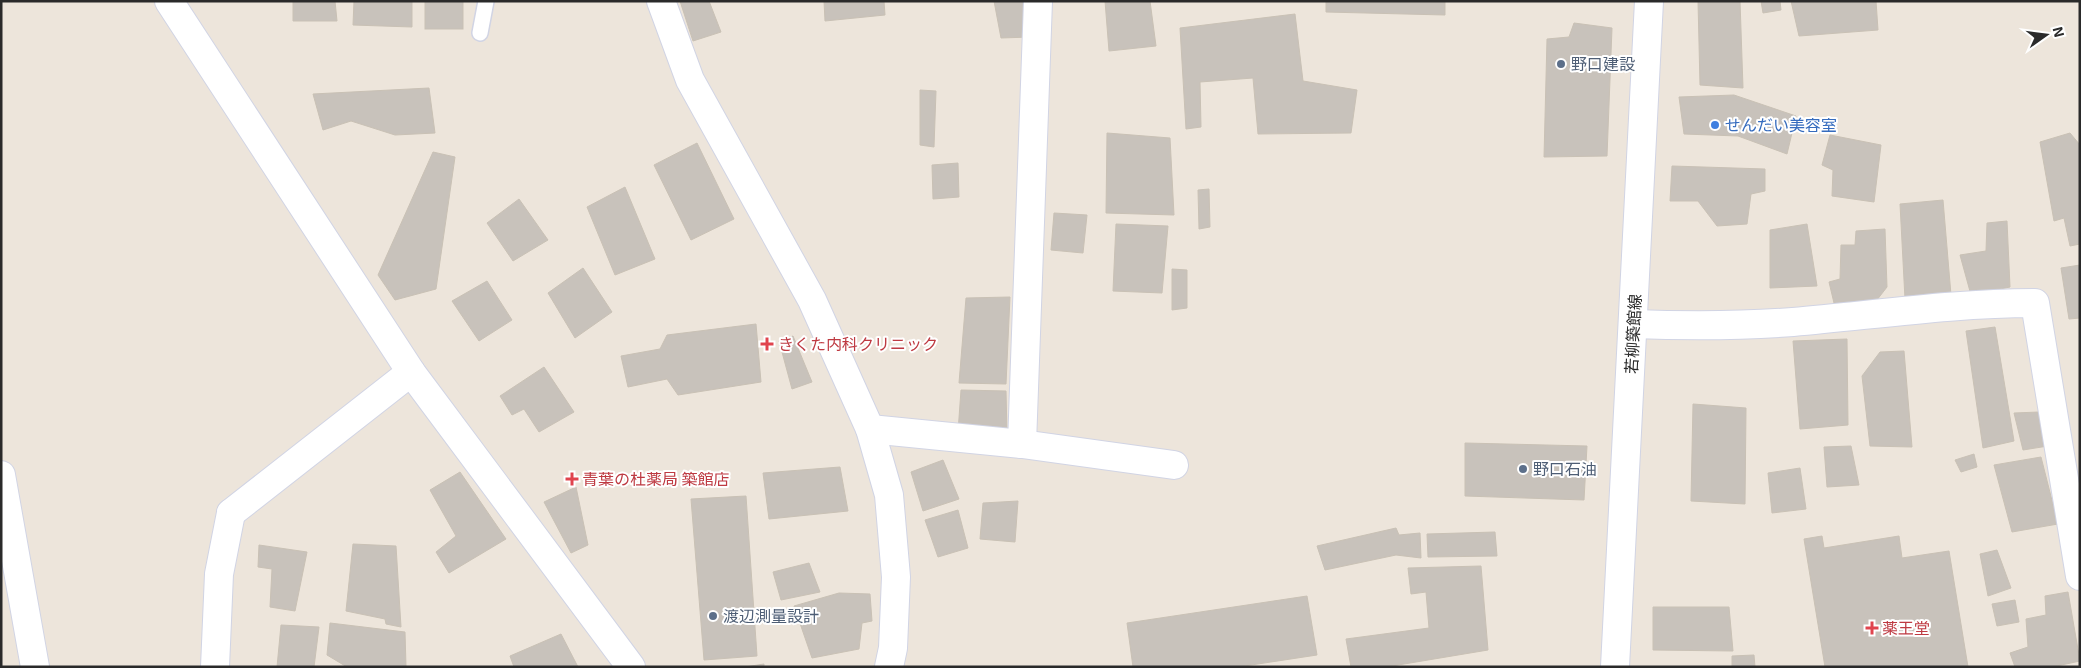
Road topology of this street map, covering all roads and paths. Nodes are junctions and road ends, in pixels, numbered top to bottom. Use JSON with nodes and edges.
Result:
{"nodes":[{"id":1,"x":169,"y":1,"type":"edge"},
{"id":2,"x":486,"y":1,"type":"edge"},
{"id":3,"x":661,"y":1,"type":"edge"},
{"id":4,"x":1038,"y":1,"type":"edge"},
{"id":5,"x":1649,"y":1,"type":"edge"},
{"id":6,"x":480,"y":34,"type":"dead end"},
{"id":7,"x":1633,"y":324,"type":"junction"},
{"id":8,"x":411,"y":372,"type":"junction"},
{"id":9,"x":870,"y":429,"type":"junction"},
{"id":10,"x":1022,"y":444,"type":"junction"},
{"id":11,"x":1174,"y":465,"type":"dead end"},
{"id":12,"x":1,"y":475,"type":"edge"},
{"id":13,"x":2080,"y":576,"type":"edge"},
{"id":14,"x":35,"y":667,"type":"edge"},
{"id":15,"x":215,"y":667,"type":"edge"},
{"id":16,"x":631,"y":667,"type":"edge"},
{"id":17,"x":889,"y":667,"type":"edge"},
{"id":18,"x":1615,"y":667,"type":"edge"}],
"edges":[{"from":1,"to":8,"type":"street"},
{"from":2,"to":6,"type":"lane"},
{"from":3,"to":9,"type":"street"},
{"from":4,"to":10,"type":"street"},
{"from":5,"to":7,"type":"street","name":"若柳築館線"},
{"from":7,"to":13,"type":"street"},
{"from":7,"to":18,"type":"street","name":"若柳築館線"},
{"from":8,"to":15,"type":"street"},
{"from":8,"to":16,"type":"street"},
{"from":9,"to":10,"type":"street"},
{"from":9,"to":17,"type":"street"},
{"from":10,"to":11,"type":"street"},
{"from":12,"to":14,"type":"street"}]}
